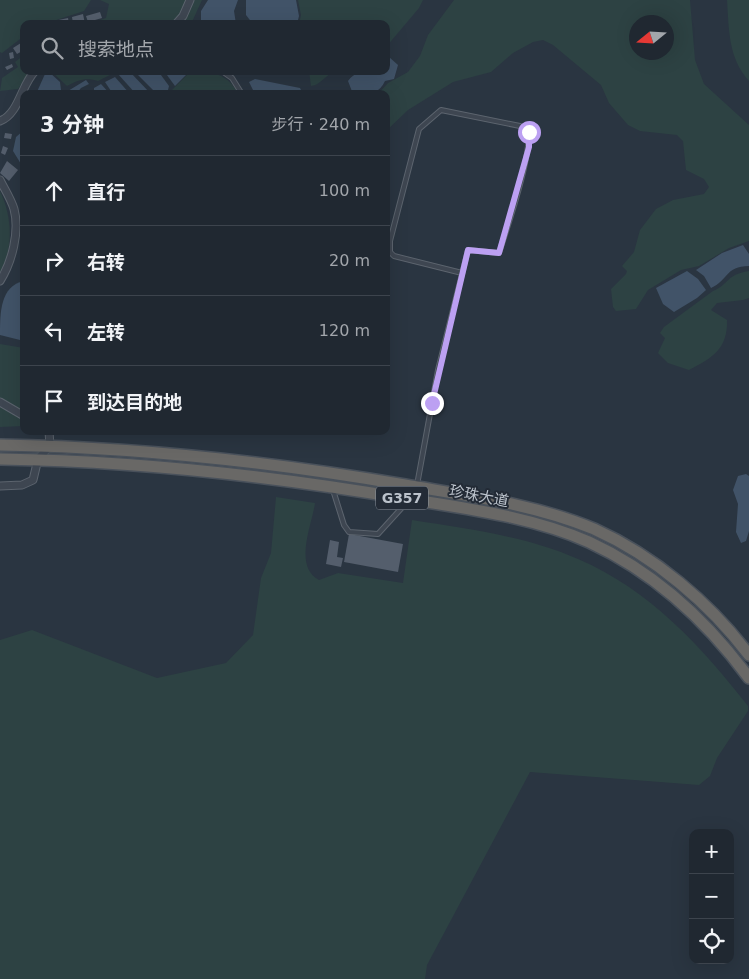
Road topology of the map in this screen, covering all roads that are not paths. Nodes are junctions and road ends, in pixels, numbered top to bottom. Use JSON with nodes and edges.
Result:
{"nodes":[{"id":1,"x":190,"y":0,"type":"edge"},
{"id":2,"x":180,"y":20,"type":"edge"},
{"id":3,"x":32,"y":75,"type":"edge"},
{"id":4,"x":228,"y":75,"type":"edge"},
{"id":5,"x":22,"y":90,"type":"edge"},
{"id":6,"x":240,"y":90,"type":"edge"},
{"id":7,"x":20,"y":94,"type":"edge"},
{"id":8,"x":0,"y":120,"type":"edge"},
{"id":9,"x":0,"y":180,"type":"edge"},
{"id":10,"x":462,"y":272,"type":"junction"},
{"id":11,"x":0,"y":281,"type":"edge"},
{"id":12,"x":0,"y":402,"type":"edge"},
{"id":13,"x":20,"y":414,"type":"edge"},
{"id":14,"x":49,"y":435,"type":"edge"},
{"id":15,"x":0,"y":445,"type":"edge"},
{"id":16,"x":50,"y":446,"type":"junction"},
{"id":17,"x":0,"y":459,"type":"edge"},
{"id":18,"x":38,"y":459,"type":"junction"},
{"id":19,"x":0,"y":486,"type":"edge"},
{"id":20,"x":332,"y":486,"type":"junction"},
{"id":21,"x":416,"y":487,"type":"junction"},
{"id":22,"x":409,"y":499,"type":"junction"},
{"id":23,"x":749,"y":655,"type":"edge"},
{"id":24,"x":749,"y":678,"type":"edge"}],
"edges":[{"from":1,"to":2,"type":"street"},
{"from":3,"to":5,"type":"street"},
{"from":4,"to":6,"type":"lane"},
{"from":7,"to":8,"type":"street"},
{"from":9,"to":11,"type":"street"},
{"from":10,"to":10,"type":"lane"},
{"from":10,"to":21,"type":"lane"},
{"from":12,"to":13,"type":"street"},
{"from":14,"to":16,"type":"street"},
{"from":15,"to":16,"type":"highway","name":"珍珠大道","number":"G357"},
{"from":16,"to":18,"type":"street"},
{"from":16,"to":21,"type":"highway","name":"珍珠大道","number":"G357"},
{"from":17,"to":18,"type":"highway","name":"珍珠大道","number":"G357"},
{"from":18,"to":19,"type":"street"},
{"from":18,"to":20,"type":"highway","name":"珍珠大道","number":"G357"},
{"from":20,"to":22,"type":"highway","name":"珍珠大道","number":"G357"},
{"from":20,"to":22,"type":"lane"},
{"from":21,"to":23,"type":"highway","name":"珍珠大道","number":"G357"},
{"from":22,"to":24,"type":"highway","name":"珍珠大道","number":"G357"}]}
